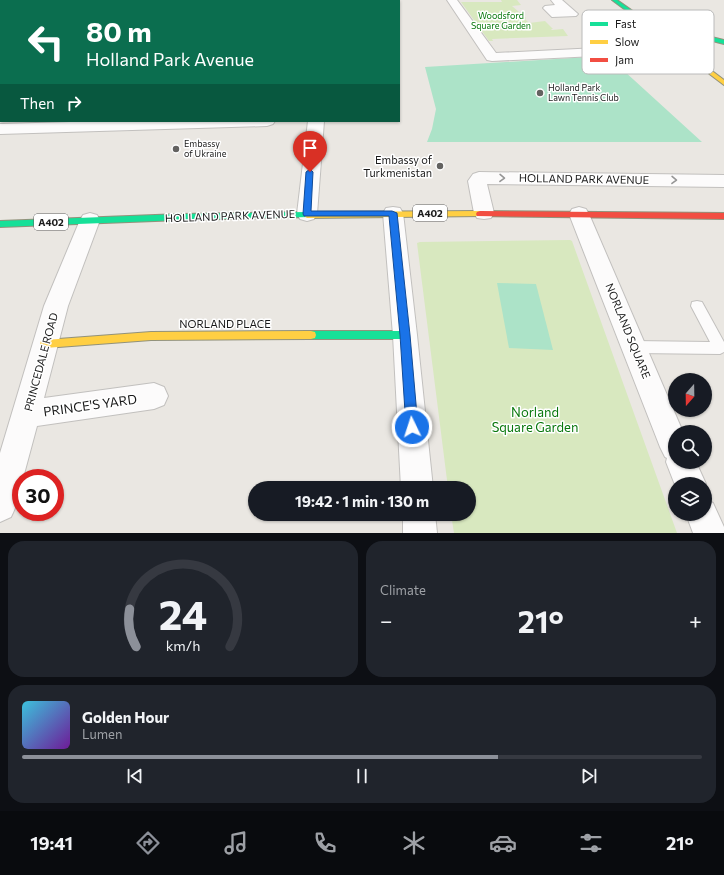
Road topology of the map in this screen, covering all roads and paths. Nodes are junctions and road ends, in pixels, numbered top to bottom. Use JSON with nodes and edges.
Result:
{"nodes":[{"id":1,"x":452,"y":0,"type":"edge"},
{"id":2,"x":614,"y":0,"type":"edge"},
{"id":3,"x":628,"y":10,"type":"edge"},
{"id":4,"x":714,"y":40,"type":"edge"},
{"id":5,"x":724,"y":42,"type":"edge"},
{"id":6,"x":582,"y":53,"type":"edge"},
{"id":7,"x":712,"y":74,"type":"edge"},
{"id":8,"x":724,"y":83,"type":"edge"},
{"id":9,"x":234,"y":122,"type":"edge"},
{"id":10,"x":316,"y":122,"type":"edge"},
{"id":11,"x":0,"y":129,"type":"edge"},
{"id":12,"x":724,"y":181,"type":"edge"},
{"id":13,"x":392,"y":213,"type":"junction"},
{"id":14,"x":484,"y":213,"type":"junction"},
{"id":15,"x":307,"y":214,"type":"junction"},
{"id":16,"x":580,"y":214,"type":"junction"},
{"id":17,"x":724,"y":216,"type":"edge"},
{"id":18,"x":90,"y":220,"type":"junction"},
{"id":19,"x":0,"y":224,"type":"edge"},
{"id":20,"x":697,"y":306,"type":"dead end"},
{"id":21,"x":405,"y":335,"type":"junction"},
{"id":22,"x":45,"y":344,"type":"junction"},
{"id":23,"x":634,"y":347,"type":"junction"},
{"id":24,"x":154,"y":396,"type":"dead end"},
{"id":25,"x":26,"y":414,"type":"junction"},
{"id":26,"x":668,"y":430,"type":"edge"},
{"id":27,"x":416,"y":481,"type":"edge"},
{"id":28,"x":0,"y":506,"type":"edge"},
{"id":29,"x":419,"y":521,"type":"edge"},
{"id":30,"x":705,"y":521,"type":"edge"},
{"id":31,"x":420,"y":533,"type":"edge"},
{"id":32,"x":710,"y":533,"type":"edge"}],
"edges":[{"from":1,"to":6,"type":"street"},
{"from":2,"to":3,"type":"street"},
{"from":4,"to":5,"type":"street"},
{"from":7,"to":8,"type":"street"},
{"from":9,"to":11,"type":"street"},
{"from":10,"to":15,"type":"street"},
{"from":14,"to":12,"type":"street","name":"HOLLAND PARK AVENUE","one_way":true},
{"from":13,"to":14,"type":"street","name":"HOLLAND PARK AVENUE","number":"A402"},
{"from":13,"to":15,"type":"street","name":"HOLLAND PARK AVENUE","number":"A402"},
{"from":13,"to":21,"type":"street"},
{"from":14,"to":16,"type":"street","name":"HOLLAND PARK AVENUE","number":"A402"},
{"from":15,"to":18,"type":"street","name":"HOLLAND PARK AVENUE","number":"A402"},
{"from":16,"to":17,"type":"street","name":"HOLLAND PARK AVENUE","number":"A402"},
{"from":16,"to":23,"type":"street","name":"NORLAND SQUARE"},
{"from":18,"to":19,"type":"street","name":"HOLLAND PARK AVENUE","number":"A402"},
{"from":18,"to":22,"type":"street","name":"PRINCEDALE ROAD"},
{"from":20,"to":23,"type":"lane"},
{"from":21,"to":22,"type":"street","name":"NORLAND PLACE"},
{"from":21,"to":27,"type":"street"},
{"from":22,"to":25,"type":"street","name":"PRINCEDALE ROAD"},
{"from":23,"to":26,"type":"street","name":"NORLAND SQUARE"},
{"from":24,"to":25,"type":"street","name":"PRINCE'S YARD"},
{"from":25,"to":28,"type":"street","name":"PRINCEDALE ROAD"},
{"from":29,"to":31,"type":"street"},
{"from":30,"to":32,"type":"street"}]}
